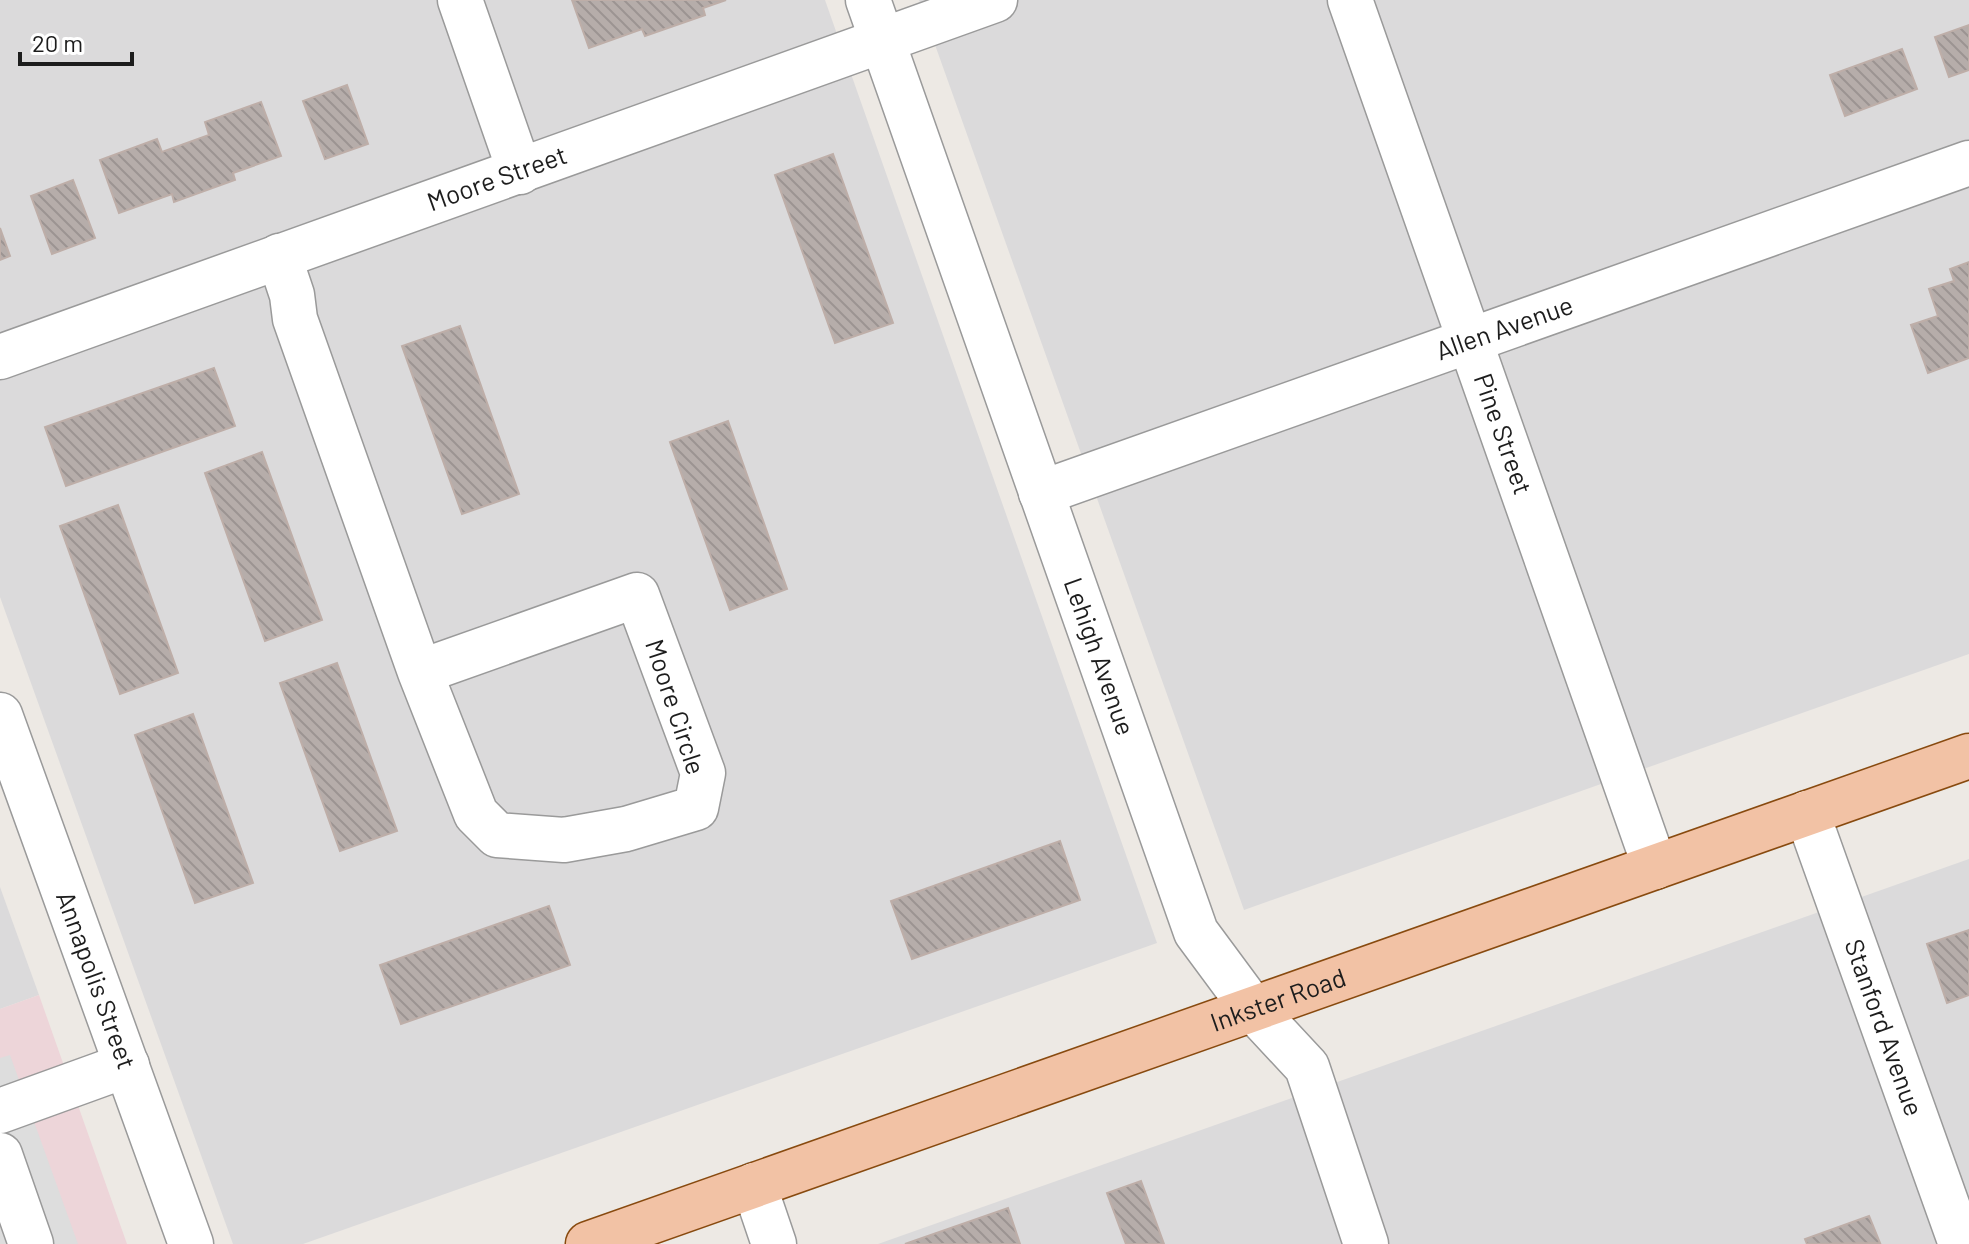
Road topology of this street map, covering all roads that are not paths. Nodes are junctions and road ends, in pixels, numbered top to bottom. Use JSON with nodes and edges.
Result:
{"nodes":[{"id":1,"x":460,"y":0,"type":"edge"},
{"id":2,"x":868,"y":0,"type":"edge"},
{"id":3,"x":995,"y":0,"type":"edge"},
{"id":4,"x":1350,"y":0,"type":"edge"},
{"id":5,"x":882,"y":40,"type":"junction"},
{"id":6,"x":1969,"y":163,"type":"edge"},
{"id":7,"x":520,"y":172,"type":"junction"},
{"id":8,"x":279,"y":256,"type":"junction"},
{"id":9,"x":1471,"y":340,"type":"junction"},
{"id":10,"x":0,"y":357,"type":"edge"},
{"id":11,"x":1041,"y":493,"type":"junction"},
{"id":12,"x":420,"y":672,"type":"junction"},
{"id":13,"x":0,"y":715,"type":"edge"},
{"id":14,"x":1969,"y":756,"type":"edge"},
{"id":15,"x":1807,"y":813,"type":"junction"},
{"id":16,"x":1655,"y":867,"type":"junction"},
{"id":17,"x":1253,"y":1009,"type":"junction"},
{"id":18,"x":127,"y":1065,"type":"junction"},
{"id":19,"x":0,"y":1111,"type":"edge"},
{"id":20,"x":0,"y":1155,"type":"edge"},
{"id":21,"x":754,"y":1185,"type":"junction"},
{"id":22,"x":31,"y":1244,"type":"edge"},
{"id":23,"x":191,"y":1244,"type":"edge"},
{"id":24,"x":588,"y":1244,"type":"edge"},
{"id":25,"x":774,"y":1244,"type":"edge"},
{"id":26,"x":1366,"y":1244,"type":"edge"},
{"id":27,"x":1961,"y":1244,"type":"edge"}],
"edges":[{"from":1,"to":7,"type":"street"},
{"from":2,"to":5,"type":"street","name":"Lehigh Avenue"},
{"from":3,"to":5,"type":"street","name":"Moore Street"},
{"from":4,"to":9,"type":"street","name":"Pine Street"},
{"from":5,"to":7,"type":"street","name":"Moore Street"},
{"from":5,"to":11,"type":"street","name":"Lehigh Avenue"},
{"from":6,"to":9,"type":"street","name":"Allen Avenue"},
{"from":7,"to":8,"type":"street","name":"Moore Street"},
{"from":8,"to":10,"type":"street","name":"Moore Street"},
{"from":8,"to":12,"type":"street","name":"Moore Circle"},
{"from":9,"to":11,"type":"street","name":"Allen Avenue"},
{"from":9,"to":16,"type":"street","name":"Pine Street"},
{"from":11,"to":17,"type":"street","name":"Lehigh Avenue"},
{"from":12,"to":12,"type":"street","name":"Moore Circle"},
{"from":13,"to":18,"type":"street","name":"Annapolis Street"},
{"from":14,"to":15,"type":"main road","name":"Inkster Road"},
{"from":15,"to":16,"type":"main road","name":"Inkster Road"},
{"from":15,"to":27,"type":"street","name":"Stanford Avenue"},
{"from":16,"to":17,"type":"main road","name":"Inkster Road"},
{"from":17,"to":21,"type":"main road","name":"Inkster Road"},
{"from":17,"to":26,"type":"street","name":"Lehigh Avenue"},
{"from":18,"to":19,"type":"street"},
{"from":18,"to":23,"type":"street","name":"Annapolis Street"},
{"from":20,"to":22,"type":"street"},
{"from":21,"to":24,"type":"main road","name":"Inkster Road"},
{"from":21,"to":25,"type":"street"}]}
